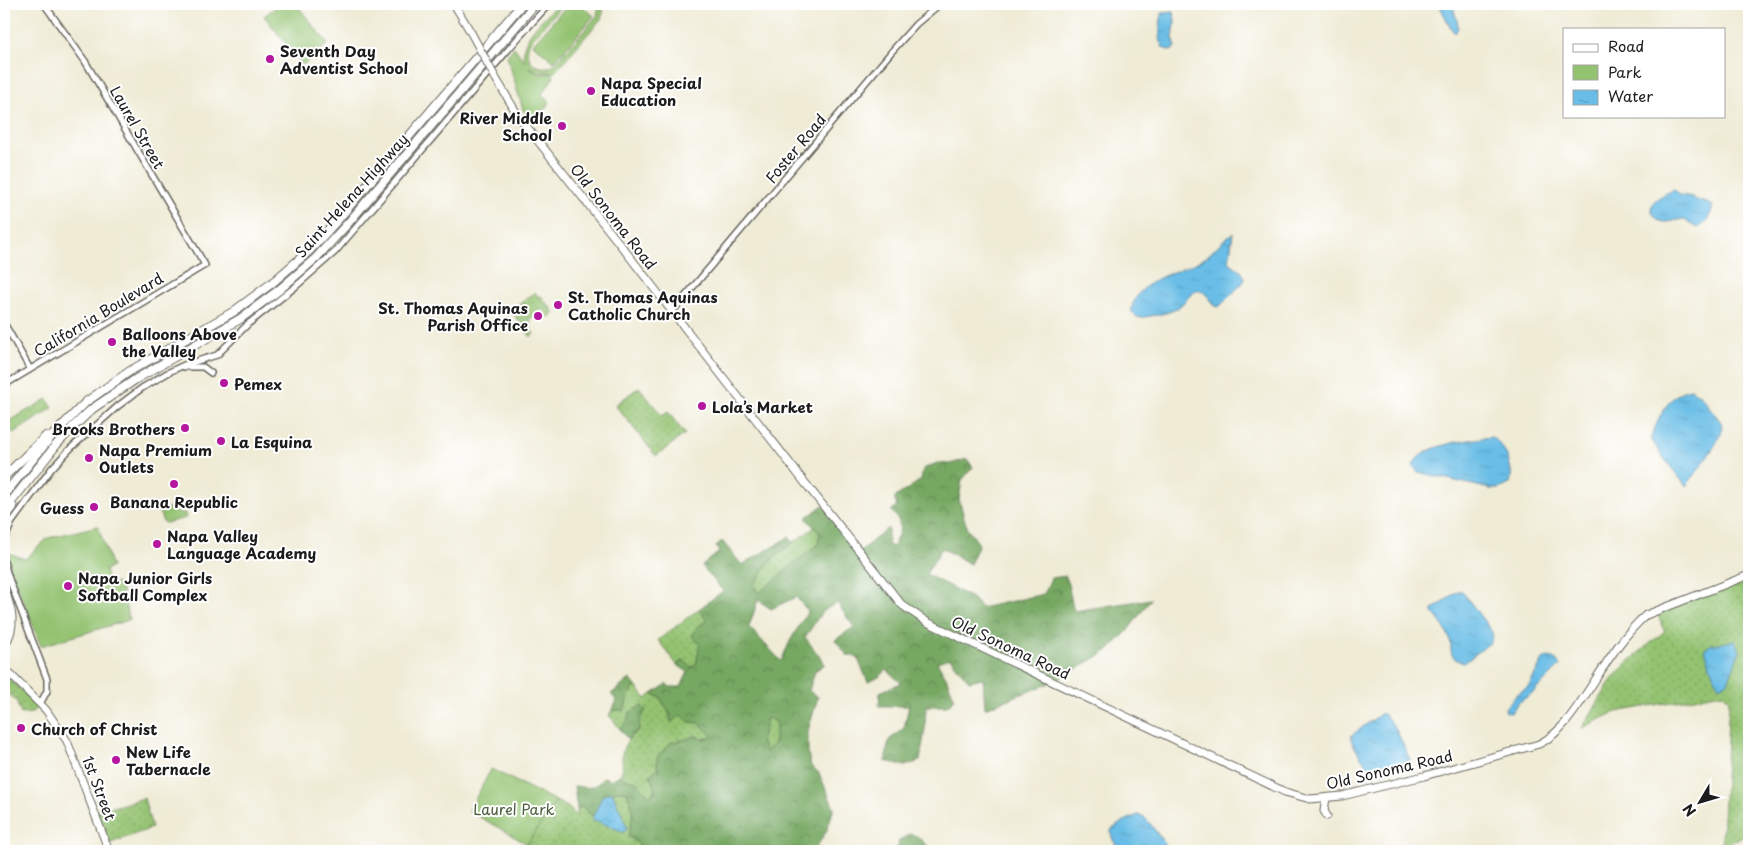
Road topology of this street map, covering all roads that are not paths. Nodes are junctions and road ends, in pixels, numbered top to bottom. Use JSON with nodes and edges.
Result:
{"nodes":[{"id":1,"x":44,"y":4,"type":"edge"},
{"id":2,"x":448,"y":4,"type":"edge"},
{"id":3,"x":454,"y":4,"type":"edge"},
{"id":4,"x":522,"y":4,"type":"edge"},
{"id":5,"x":536,"y":4,"type":"edge"},
{"id":6,"x":549,"y":4,"type":"edge"},
{"id":7,"x":940,"y":4,"type":"edge"},
{"id":8,"x":462,"y":16,"type":"junction"},
{"id":9,"x":205,"y":265,"type":"joint"},
{"id":10,"x":672,"y":312,"type":"junction"},
{"id":11,"x":4,"y":323,"type":"edge"},
{"id":12,"x":176,"y":368,"type":"junction"},
{"id":13,"x":30,"y":369,"type":"junction"},
{"id":14,"x":211,"y":373,"type":"dead end"},
{"id":15,"x":4,"y":385,"type":"edge"},
{"id":16,"x":108,"y":385,"type":"junction"},
{"id":17,"x":57,"y":444,"type":"junction"},
{"id":18,"x":4,"y":476,"type":"edge"},
{"id":19,"x":4,"y":495,"type":"edge"},
{"id":20,"x":4,"y":510,"type":"edge"},
{"id":21,"x":4,"y":519,"type":"edge"},
{"id":22,"x":4,"y":541,"type":"edge"},
{"id":23,"x":4,"y":562,"type":"edge"},
{"id":24,"x":1749,"y":575,"type":"edge"},
{"id":25,"x":4,"y":589,"type":"edge"},
{"id":26,"x":4,"y":607,"type":"edge"},
{"id":27,"x":4,"y":628,"type":"edge"},
{"id":28,"x":4,"y":645,"type":"edge"},
{"id":29,"x":4,"y":668,"type":"edge"},
{"id":30,"x":40,"y":704,"type":"junction"},
{"id":31,"x":1326,"y":798,"type":"junction"},
{"id":32,"x":1327,"y":816,"type":"dead end"},
{"id":33,"x":109,"y":851,"type":"edge"}],
"edges":[{"from":1,"to":9,"type":"street","name":"Laurel Street"},
{"from":2,"to":8,"type":"main road","name":"Old Sonoma Road"},
{"from":3,"to":8,"type":"main road","name":"Old Sonoma Road"},
{"from":4,"to":16,"type":"highway","name":"Saint Helena Highway"},
{"from":5,"to":17,"type":"highway","name":"Saint Helena Highway"},
{"from":6,"to":12,"type":"street"},
{"from":7,"to":10,"type":"street","name":"Foster Road"},
{"from":8,"to":10,"type":"main road","name":"Old Sonoma Road","bridge":true},
{"from":9,"to":13,"type":"street","name":"California Boulevard"},
{"from":10,"to":31,"type":"main road","name":"Old Sonoma Road"},
{"from":11,"to":13,"type":"street"},
{"from":12,"to":14,"type":"street"},
{"from":12,"to":22,"type":"street"},
{"from":13,"to":15,"type":"street","name":"California Boulevard"},
{"from":16,"to":18,"type":"highway"},
{"from":16,"to":19,"type":"highway","name":"Saint Helena Highway"},
{"from":17,"to":20,"type":"highway","name":"Saint Helena Highway"},
{"from":17,"to":21,"type":"highway"},
{"from":23,"to":30,"type":"street"},
{"from":24,"to":31,"type":"main road","name":"Old Sonoma Road"},
{"from":25,"to":28,"type":"highway"},
{"from":26,"to":27,"type":"highway"},
{"from":29,"to":30,"type":"main road","name":"1st Street"},
{"from":30,"to":33,"type":"main road","name":"1st Street"},
{"from":31,"to":32,"type":"main road"}]}
